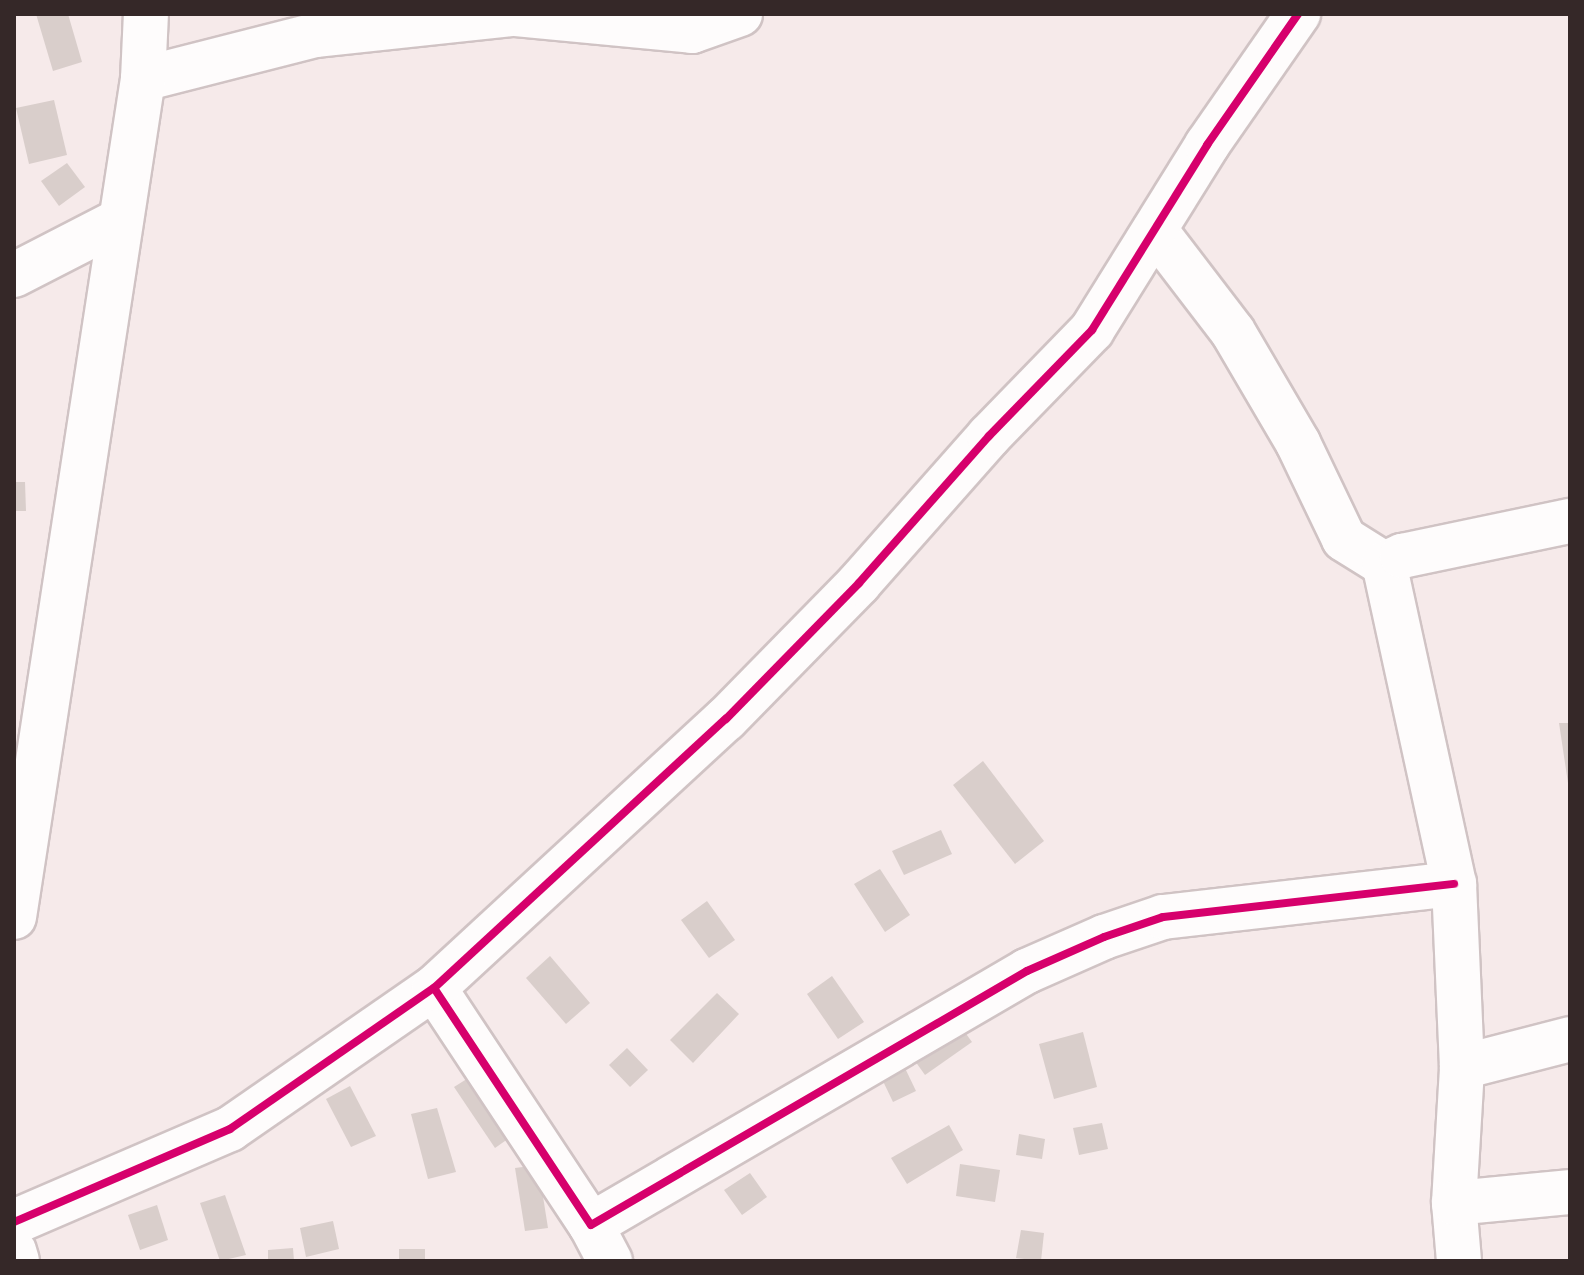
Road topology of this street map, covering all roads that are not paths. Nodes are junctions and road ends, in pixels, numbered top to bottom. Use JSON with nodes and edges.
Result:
{"nodes":[{"id":1,"x":146,"y":14,"type":"edge"},
{"id":2,"x":514,"y":14,"type":"edge"},
{"id":3,"x":740,"y":14,"type":"edge"},
{"id":4,"x":1298,"y":14,"type":"edge"},
{"id":5,"x":143,"y":79,"type":"junction"},
{"id":6,"x":121,"y":220,"type":"junction"},
{"id":7,"x":1155,"y":230,"type":"junction"},
{"id":8,"x":14,"y":275,"type":"edge"},
{"id":9,"x":1570,"y":521,"type":"edge"},
{"id":10,"x":1384,"y":564,"type":"junction"},
{"id":11,"x":1454,"y":884,"type":"junction"},
{"id":12,"x":14,"y":917,"type":"edge"},
{"id":13,"x":434,"y":988,"type":"junction"},
{"id":14,"x":1570,"y":1039,"type":"edge"},
{"id":15,"x":1462,"y":1067,"type":"junction"},
{"id":16,"x":1570,"y":1192,"type":"edge"},
{"id":17,"x":1454,"y":1203,"type":"junction"},
{"id":18,"x":14,"y":1222,"type":"edge"},
{"id":19,"x":600,"y":1243,"type":"edge"},
{"id":20,"x":14,"y":1251,"type":"edge"},
{"id":21,"x":17,"y":1261,"type":"edge"},
{"id":22,"x":1459,"y":1261,"type":"edge"}],
"edges":[{"from":1,"to":5,"type":"street"},
{"from":2,"to":3,"type":"street"},
{"from":2,"to":5,"type":"street"},
{"from":4,"to":7,"type":"street"},
{"from":5,"to":6,"type":"street"},
{"from":6,"to":8,"type":"street"},
{"from":6,"to":12,"type":"street"},
{"from":7,"to":10,"type":"street"},
{"from":7,"to":13,"type":"street"},
{"from":9,"to":10,"type":"street"},
{"from":10,"to":11,"type":"street"},
{"from":11,"to":15,"type":"street"},
{"from":11,"to":19,"type":"street"},
{"from":13,"to":18,"type":"street"},
{"from":13,"to":19,"type":"street"},
{"from":14,"to":15,"type":"street"},
{"from":15,"to":17,"type":"street"},
{"from":16,"to":17,"type":"street"},
{"from":17,"to":22,"type":"street"},
{"from":20,"to":21,"type":"street"}]}
